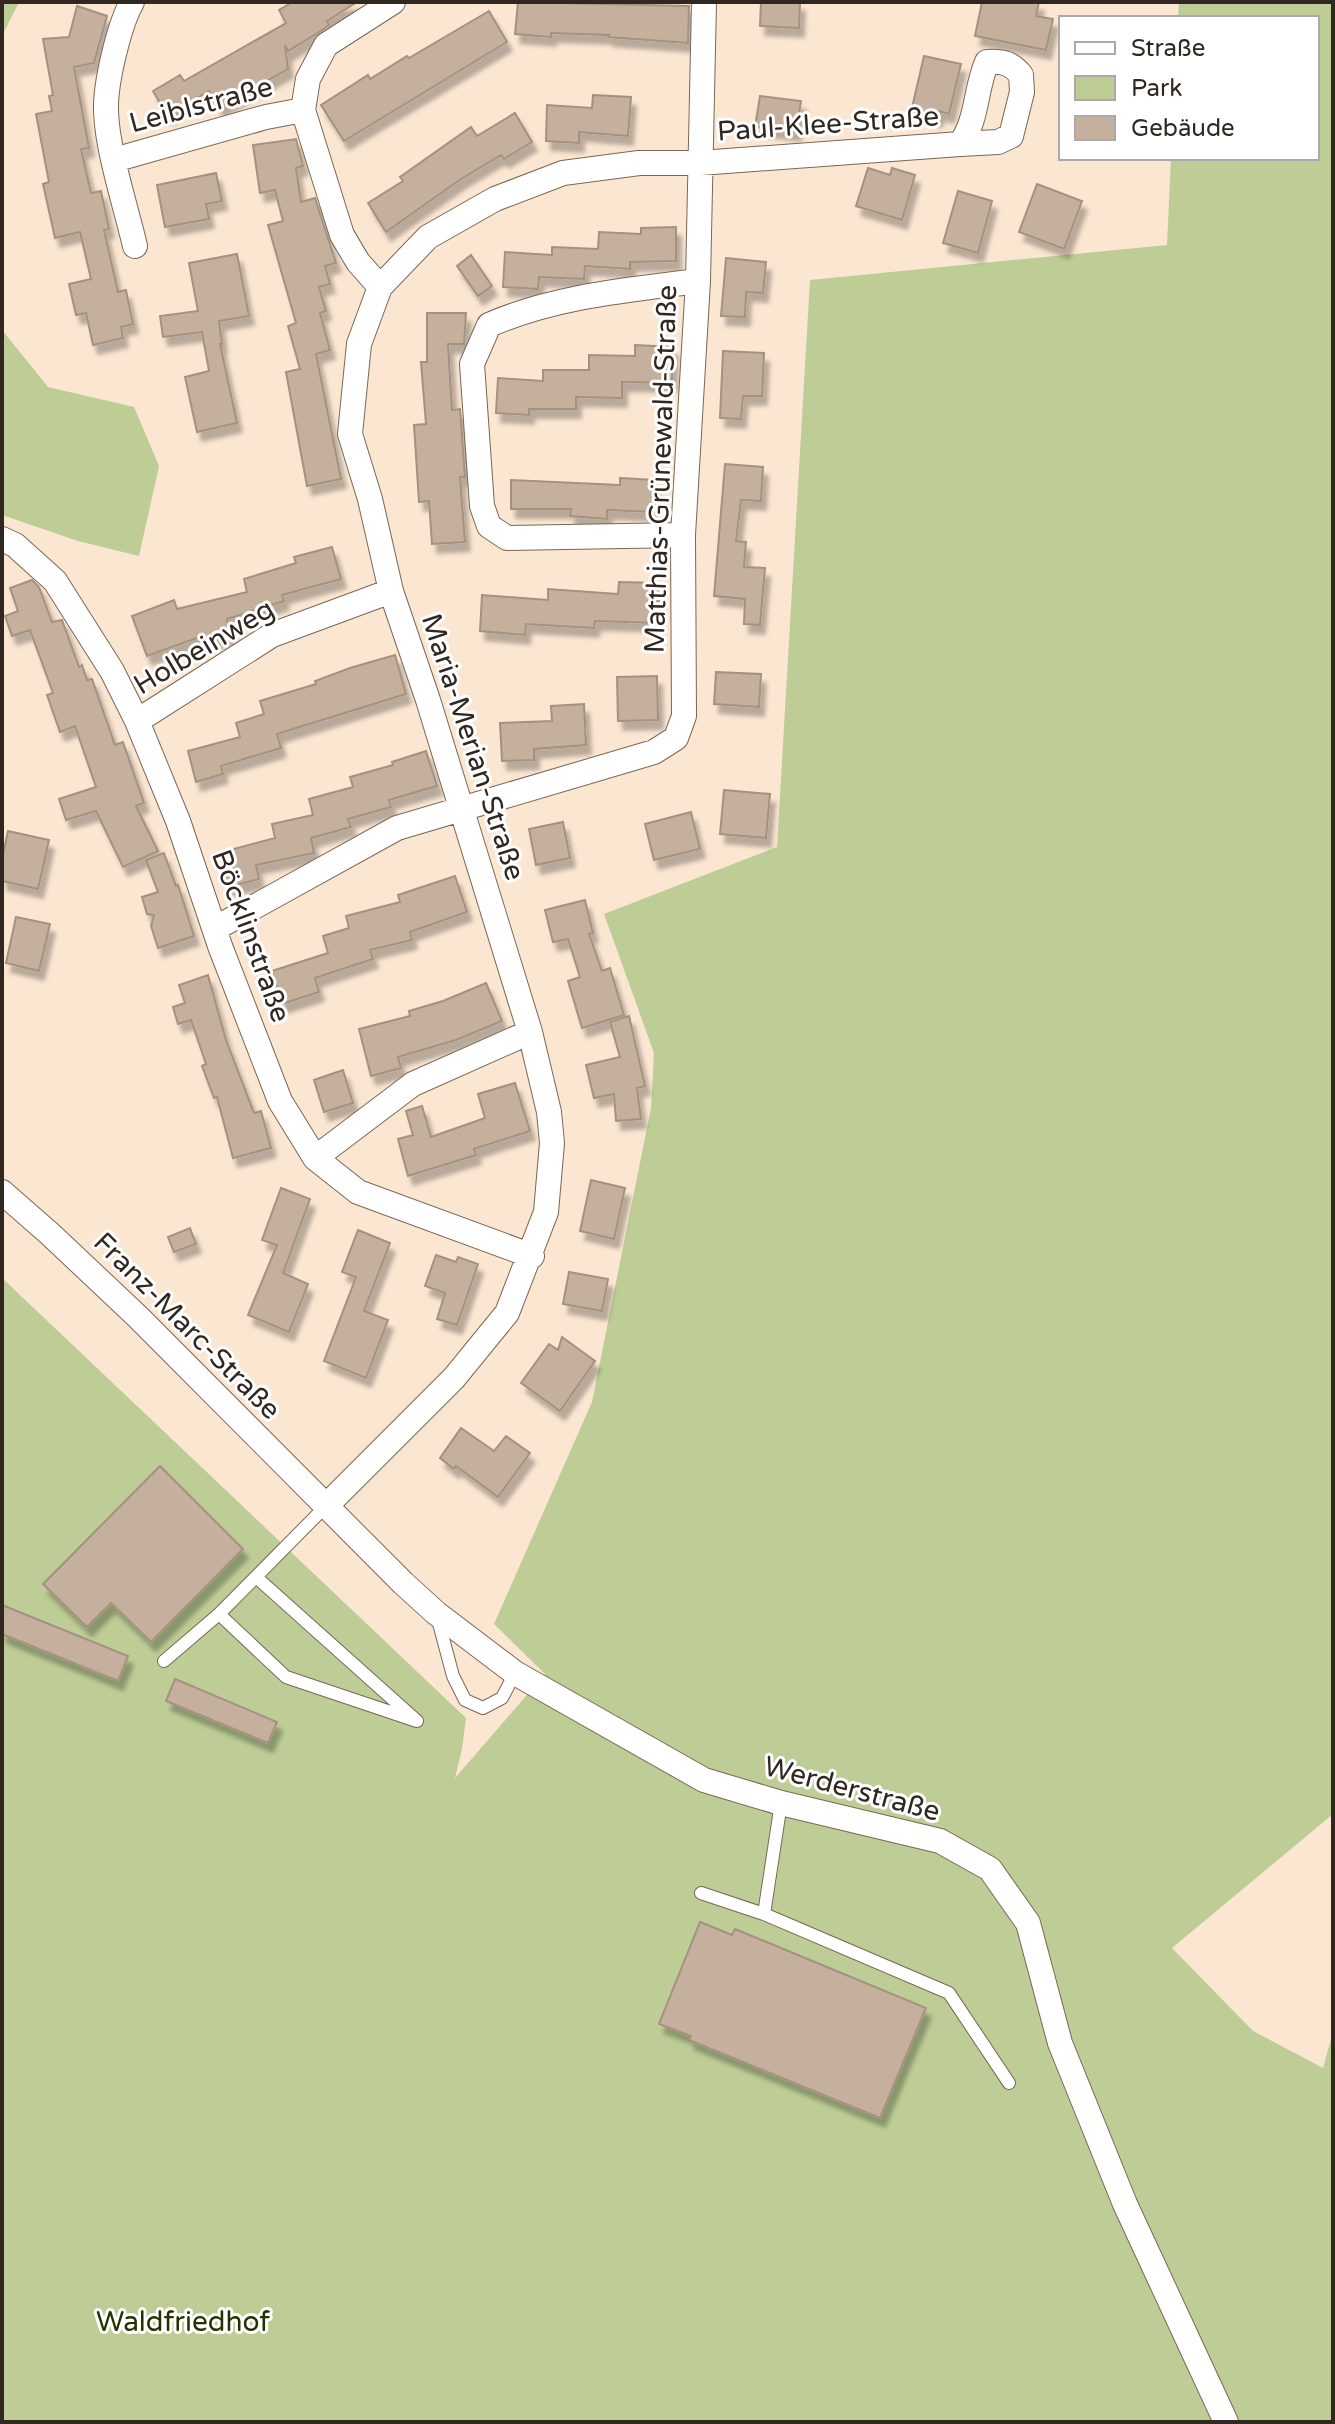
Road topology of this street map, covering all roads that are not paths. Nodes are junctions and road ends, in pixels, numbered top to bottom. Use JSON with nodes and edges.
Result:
{"nodes":[{"id":1,"x":132,"y":2,"type":"edge"},
{"id":2,"x":393,"y":2,"type":"edge"},
{"id":3,"x":704,"y":2,"type":"edge"},
{"id":4,"x":303,"y":110,"type":"junction"},
{"id":5,"x":960,"y":144,"type":"dead end"},
{"id":6,"x":114,"y":160,"type":"junction"},
{"id":7,"x":700,"y":163,"type":"junction"},
{"id":8,"x":135,"y":246,"type":"dead end"},
{"id":9,"x":698,"y":281,"type":"junction"},
{"id":10,"x":380,"y":287,"type":"junction"},
{"id":11,"x":683,"y":535,"type":"junction"},
{"id":12,"x":2,"y":539,"type":"edge"},
{"id":13,"x":391,"y":591,"type":"junction"},
{"id":14,"x":137,"y":721,"type":"junction"},
{"id":15,"x":460,"y":808,"type":"junction"},
{"id":16,"x":216,"y":928,"type":"junction"},
{"id":17,"x":530,"y":1032,"type":"junction"},
{"id":18,"x":315,"y":1158,"type":"junction"},
{"id":19,"x":2,"y":1192,"type":"edge"},
{"id":20,"x":532,"y":1256,"type":"junction"},
{"id":21,"x":327,"y":1505,"type":"junction"},
{"id":22,"x":256,"y":1577,"type":"junction"},
{"id":23,"x":436,"y":1613,"type":"junction"},
{"id":24,"x":219,"y":1614,"type":"junction"},
{"id":25,"x":164,"y":1661,"type":"dead end"},
{"id":26,"x":515,"y":1673,"type":"junction"},
{"id":27,"x":781,"y":1803,"type":"junction"},
{"id":28,"x":701,"y":1893,"type":"dead end"},
{"id":29,"x":764,"y":1914,"type":"junction"},
{"id":30,"x":1009,"y":2083,"type":"dead end"},
{"id":31,"x":1226,"y":2422,"type":"edge"}],
"edges":[{"from":1,"to":6,"type":"street","name":"Leiblstraße"},
{"from":2,"to":4,"type":"street"},
{"from":3,"to":7,"type":"street","name":"Matthias-Grünewald-Straße"},
{"from":4,"to":6,"type":"street","name":"Leiblstraße"},
{"from":4,"to":10,"type":"street"},
{"from":5,"to":7,"type":"street","name":"Paul-Klee-Straße"},
{"from":6,"to":8,"type":"street","name":"Leiblstraße"},
{"from":7,"to":9,"type":"street","name":"Matthias-Grünewald-Straße"},
{"from":7,"to":10,"type":"street","name":"Maria-Merian-Straße"},
{"from":9,"to":11,"type":"street","name":"Matthias-Grünewald-Straße"},
{"from":9,"to":11,"type":"street"},
{"from":10,"to":13,"type":"street","name":"Maria-Merian-Straße"},
{"from":11,"to":15,"type":"street","name":"Matthias-Grünewald-Straße"},
{"from":12,"to":14,"type":"street","name":"Böcklinstraße"},
{"from":13,"to":14,"type":"street","name":"Holbeinweg"},
{"from":13,"to":15,"type":"street","name":"Maria-Merian-Straße"},
{"from":14,"to":16,"type":"street","name":"Böcklinstraße"},
{"from":15,"to":16,"type":"street","name":"Matthias-Grünewald-Straße"},
{"from":15,"to":17,"type":"street","name":"Maria-Merian-Straße"},
{"from":16,"to":18,"type":"street","name":"Böcklinstraße"},
{"from":17,"to":18,"type":"street"},
{"from":17,"to":20,"type":"street","name":"Maria-Merian-Straße"},
{"from":18,"to":20,"type":"street","name":"Böcklinstraße"},
{"from":19,"to":21,"type":"street","name":"Franz-Marc-Straße"},
{"from":20,"to":21,"type":"street","name":"Maria-Merian-Straße"},
{"from":21,"to":22,"type":"lane"},
{"from":21,"to":23,"type":"street","name":"Werderstraße"},
{"from":22,"to":24,"type":"lane"},
{"from":22,"to":24,"type":"lane"},
{"from":23,"to":26,"type":"street","name":"Werderstraße"},
{"from":23,"to":26,"type":"lane"},
{"from":24,"to":25,"type":"lane"},
{"from":26,"to":27,"type":"street","name":"Werderstraße"},
{"from":27,"to":29,"type":"lane"},
{"from":27,"to":31,"type":"street","name":"Werderstraße"},
{"from":28,"to":29,"type":"lane"},
{"from":29,"to":30,"type":"lane"}]}
